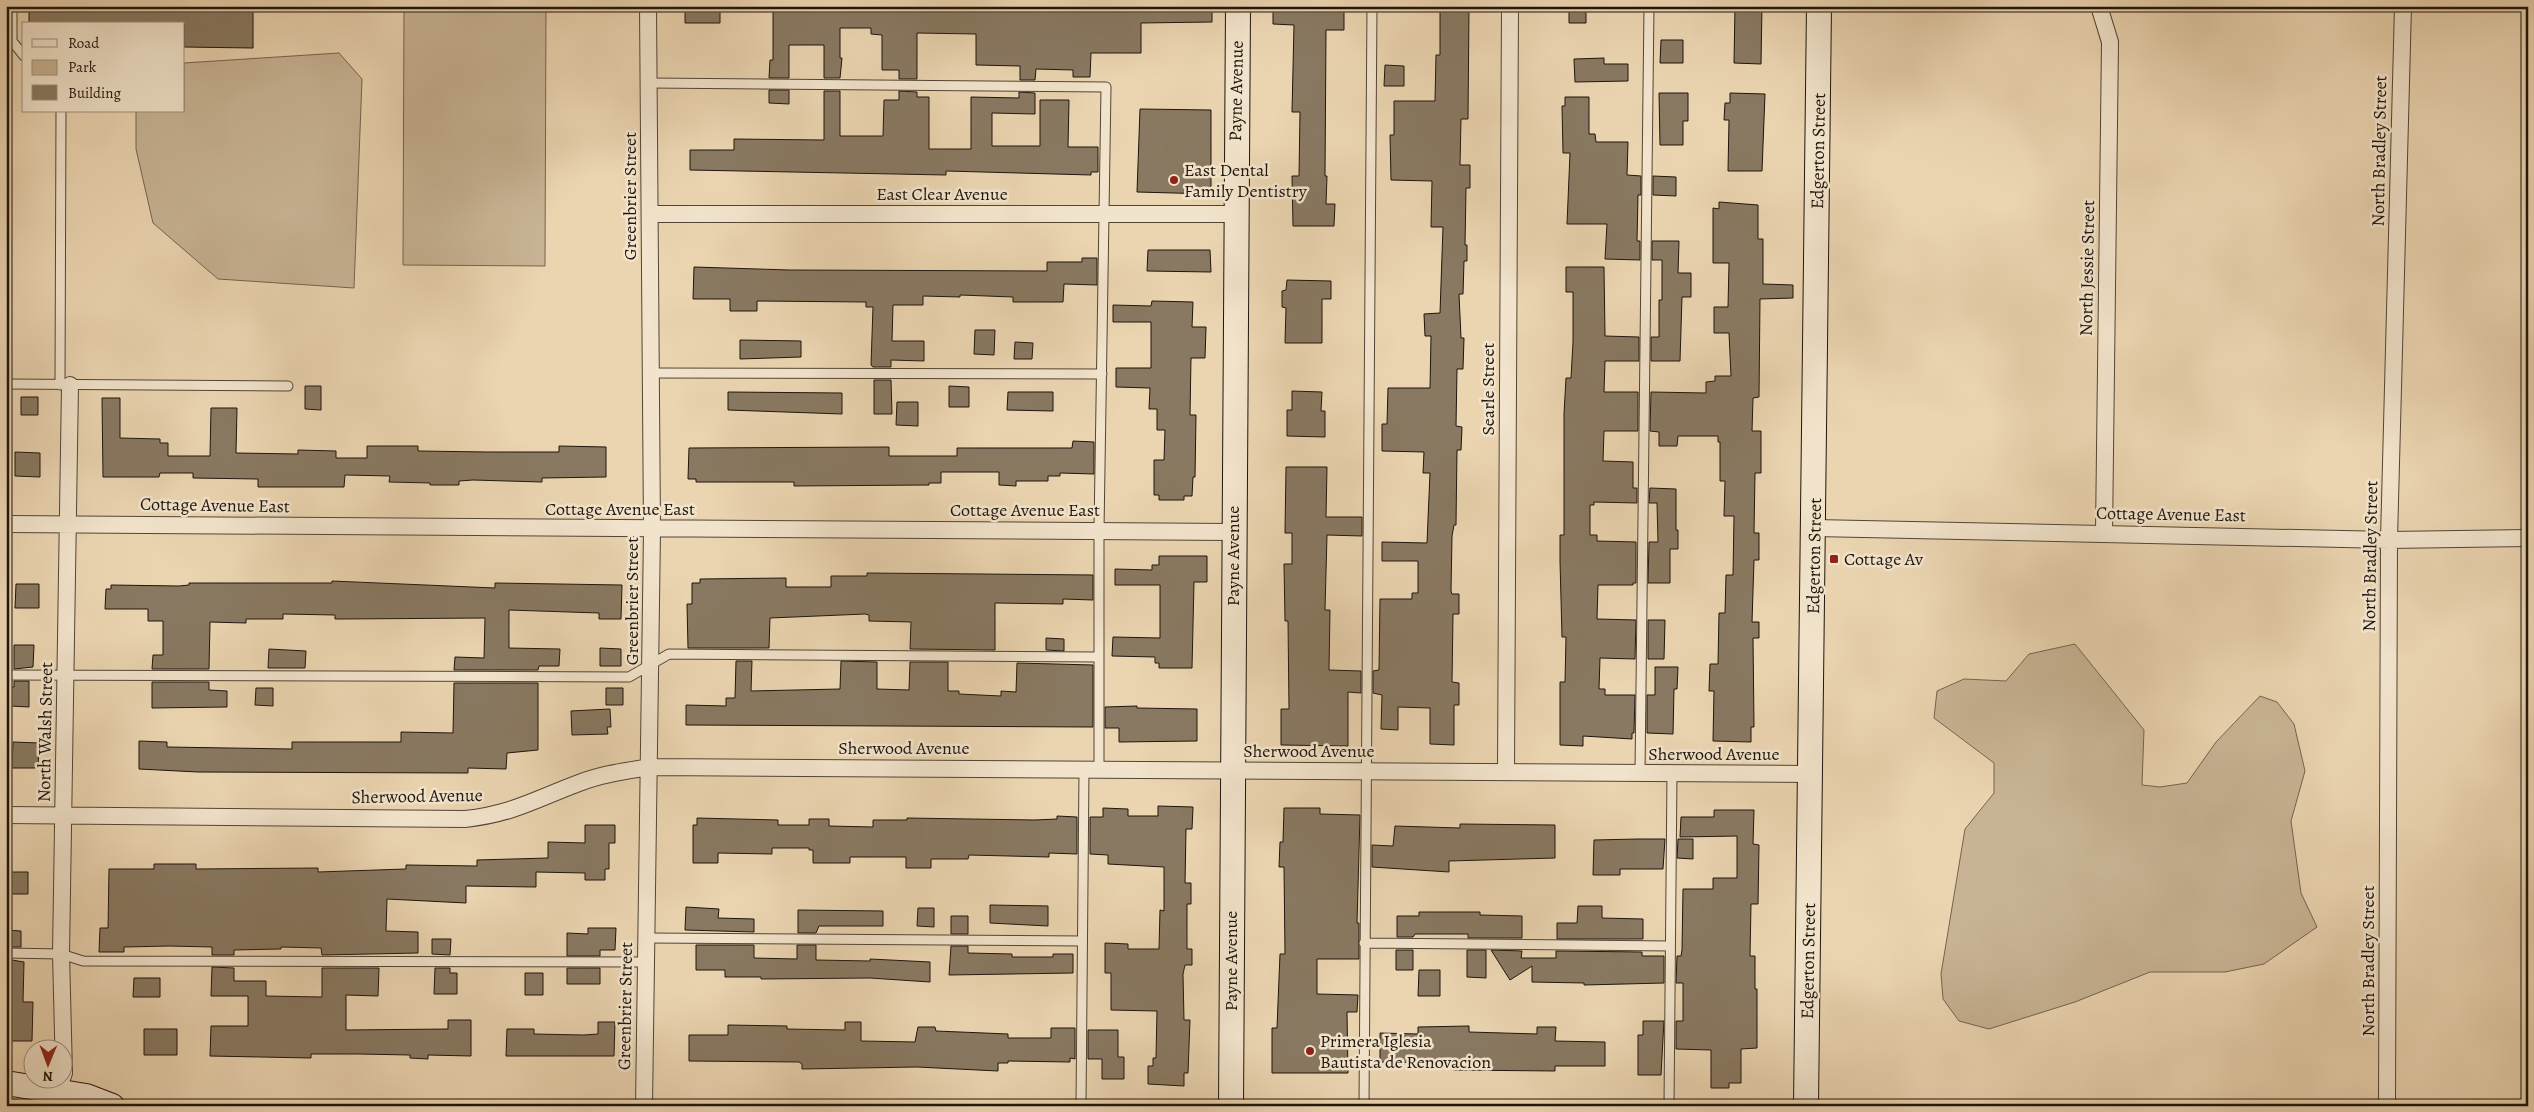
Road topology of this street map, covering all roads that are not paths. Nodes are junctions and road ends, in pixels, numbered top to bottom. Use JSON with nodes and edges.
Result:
{"nodes":[{"id":1,"x":12,"y":6,"type":"edge"},
{"id":2,"x":648,"y":6,"type":"edge"},
{"id":3,"x":1238,"y":6,"type":"edge"},
{"id":4,"x":1372,"y":6,"type":"edge"},
{"id":5,"x":1510,"y":6,"type":"edge"},
{"id":6,"x":1649,"y":6,"type":"edge"},
{"id":7,"x":1819,"y":6,"type":"edge"},
{"id":8,"x":2099,"y":6,"type":"edge"},
{"id":9,"x":2403,"y":6,"type":"edge"},
{"id":10,"x":22,"y":53,"type":"edge"},
{"id":11,"x":649,"y":83,"type":"junction"},
{"id":12,"x":61,"y":112,"type":"edge"},
{"id":13,"x":650,"y":214,"type":"junction"},
{"id":14,"x":1104,"y":214,"type":"junction"},
{"id":15,"x":1235,"y":214,"type":"junction"},
{"id":16,"x":650,"y":373,"type":"junction"},
{"id":17,"x":1102,"y":374,"type":"junction"},
{"id":18,"x":6,"y":384,"type":"edge"},
{"id":19,"x":65,"y":385,"type":"junction"},
{"id":20,"x":288,"y":386,"type":"dead end"},
{"id":21,"x":6,"y":524,"type":"edge"},
{"id":22,"x":68,"y":524,"type":"junction"},
{"id":23,"x":1814,"y":528,"type":"junction"},
{"id":24,"x":652,"y":530,"type":"junction"},
{"id":25,"x":1099,"y":530,"type":"junction"},
{"id":26,"x":1233,"y":532,"type":"junction"},
{"id":27,"x":2104,"y":533,"type":"junction"},
{"id":28,"x":2528,"y":538,"type":"edge"},
{"id":29,"x":2390,"y":540,"type":"junction"},
{"id":30,"x":1099,"y":656,"type":"junction"},
{"id":31,"x":651,"y":666,"type":"junction"},
{"id":32,"x":66,"y":675,"type":"junction"},
{"id":33,"x":6,"y":676,"type":"edge"},
{"id":34,"x":650,"y":767,"type":"junction"},
{"id":35,"x":1091,"y":770,"type":"junction"},
{"id":36,"x":1232,"y":770,"type":"junction"},
{"id":37,"x":1365,"y":771,"type":"junction"},
{"id":38,"x":1506,"y":772,"type":"junction"},
{"id":39,"x":1640,"y":773,"type":"junction"},
{"id":40,"x":1672,"y":773,"type":"junction"},
{"id":41,"x":1810,"y":774,"type":"junction"},
{"id":42,"x":6,"y":815,"type":"edge"},
{"id":43,"x":63,"y":815,"type":"junction"},
{"id":44,"x":646,"y":938,"type":"junction"},
{"id":45,"x":1082,"y":942,"type":"junction"},
{"id":46,"x":1364,"y":942,"type":"junction"},
{"id":47,"x":1670,"y":946,"type":"junction"},
{"id":48,"x":6,"y":953,"type":"edge"},
{"id":49,"x":61,"y":954,"type":"junction"},
{"id":50,"x":646,"y":962,"type":"junction"},
{"id":51,"x":63,"y":1040,"type":"edge"},
{"id":52,"x":6,"y":1083,"type":"edge"},
{"id":53,"x":22,"y":1083,"type":"edge"},
{"id":54,"x":72,"y":1089,"type":"edge"},
{"id":55,"x":112,"y":1106,"type":"edge"},
{"id":56,"x":644,"y":1106,"type":"edge"},
{"id":57,"x":1081,"y":1106,"type":"edge"},
{"id":58,"x":1231,"y":1106,"type":"edge"},
{"id":59,"x":1364,"y":1106,"type":"edge"},
{"id":60,"x":1669,"y":1106,"type":"edge"},
{"id":61,"x":1806,"y":1106,"type":"edge"},
{"id":62,"x":2387,"y":1106,"type":"edge"}],
"edges":[{"from":1,"to":10,"type":"lane"},
{"from":2,"to":11,"type":"street","name":"Greenbrier Street"},
{"from":3,"to":15,"type":"street","name":"Payne Avenue"},
{"from":4,"to":37,"type":"lane"},
{"from":5,"to":38,"type":"street","name":"Searle Street"},
{"from":6,"to":39,"type":"lane"},
{"from":7,"to":23,"type":"street","name":"Edgerton Street"},
{"from":8,"to":27,"type":"street","name":"North Jessie Street"},
{"from":9,"to":29,"type":"street","name":"North Bradley Street"},
{"from":11,"to":13,"type":"street","name":"Greenbrier Street"},
{"from":11,"to":14,"type":"lane"},
{"from":12,"to":19,"type":"lane"},
{"from":13,"to":14,"type":"street","name":"East Clear Avenue"},
{"from":13,"to":16,"type":"street","name":"Greenbrier Street"},
{"from":14,"to":15,"type":"street","name":"East Clear Avenue"},
{"from":14,"to":17,"type":"lane"},
{"from":15,"to":26,"type":"street","name":"Payne Avenue"},
{"from":16,"to":17,"type":"lane"},
{"from":16,"to":24,"type":"street","name":"Greenbrier Street"},
{"from":17,"to":25,"type":"lane"},
{"from":18,"to":19,"type":"lane"},
{"from":19,"to":20,"type":"lane"},
{"from":19,"to":22,"type":"street","name":"North Walsh Street"},
{"from":21,"to":22,"type":"street","name":"Cottage Avenue East"},
{"from":22,"to":24,"type":"street","name":"Cottage Avenue East"},
{"from":22,"to":32,"type":"street","name":"North Walsh Street"},
{"from":23,"to":27,"type":"street","name":"Cottage Avenue East"},
{"from":23,"to":41,"type":"street","name":"Edgerton Street"},
{"from":24,"to":25,"type":"street","name":"Cottage Avenue East"},
{"from":24,"to":31,"type":"street","name":"Greenbrier Street"},
{"from":25,"to":26,"type":"street","name":"Cottage Avenue East"},
{"from":25,"to":30,"type":"lane"},
{"from":26,"to":36,"type":"street","name":"Payne Avenue"},
{"from":27,"to":29,"type":"street","name":"Cottage Avenue East"},
{"from":28,"to":29,"type":"street","name":"Cottage Avenue East"},
{"from":29,"to":62,"type":"street","name":"North Bradley Street"},
{"from":30,"to":31,"type":"lane"},
{"from":30,"to":35,"type":"lane"},
{"from":31,"to":32,"type":"lane"},
{"from":31,"to":34,"type":"street","name":"Greenbrier Street"},
{"from":32,"to":33,"type":"lane"},
{"from":32,"to":43,"type":"street","name":"North Walsh Street"},
{"from":34,"to":35,"type":"street","name":"Sherwood Avenue"},
{"from":34,"to":43,"type":"street","name":"Sherwood Avenue"},
{"from":34,"to":44,"type":"street","name":"Greenbrier Street"},
{"from":35,"to":36,"type":"street","name":"Sherwood Avenue"},
{"from":35,"to":45,"type":"lane"},
{"from":36,"to":37,"type":"street","name":"Sherwood Avenue"},
{"from":36,"to":58,"type":"street","name":"Payne Avenue"},
{"from":37,"to":38,"type":"street","name":"Sherwood Avenue"},
{"from":37,"to":46,"type":"lane"},
{"from":38,"to":39,"type":"street","name":"Sherwood Avenue"},
{"from":39,"to":40,"type":"street","name":"Sherwood Avenue"},
{"from":40,"to":41,"type":"street","name":"Sherwood Avenue"},
{"from":40,"to":47,"type":"lane"},
{"from":41,"to":61,"type":"street","name":"Edgerton Street"},
{"from":42,"to":43,"type":"street","name":"Sherwood Avenue"},
{"from":43,"to":49,"type":"street","name":"North Walsh Street"},
{"from":44,"to":45,"type":"lane"},
{"from":44,"to":50,"type":"street","name":"Greenbrier Street"},
{"from":45,"to":57,"type":"lane"},
{"from":46,"to":47,"type":"lane"},
{"from":46,"to":59,"type":"lane"},
{"from":47,"to":60,"type":"lane"},
{"from":48,"to":49,"type":"lane"},
{"from":49,"to":50,"type":"lane"},
{"from":49,"to":51,"type":"street","name":"North Walsh Street"},
{"from":50,"to":56,"type":"street","name":"Greenbrier Street"},
{"from":52,"to":53,"type":"street"},
{"from":54,"to":55,"type":"street"}]}
